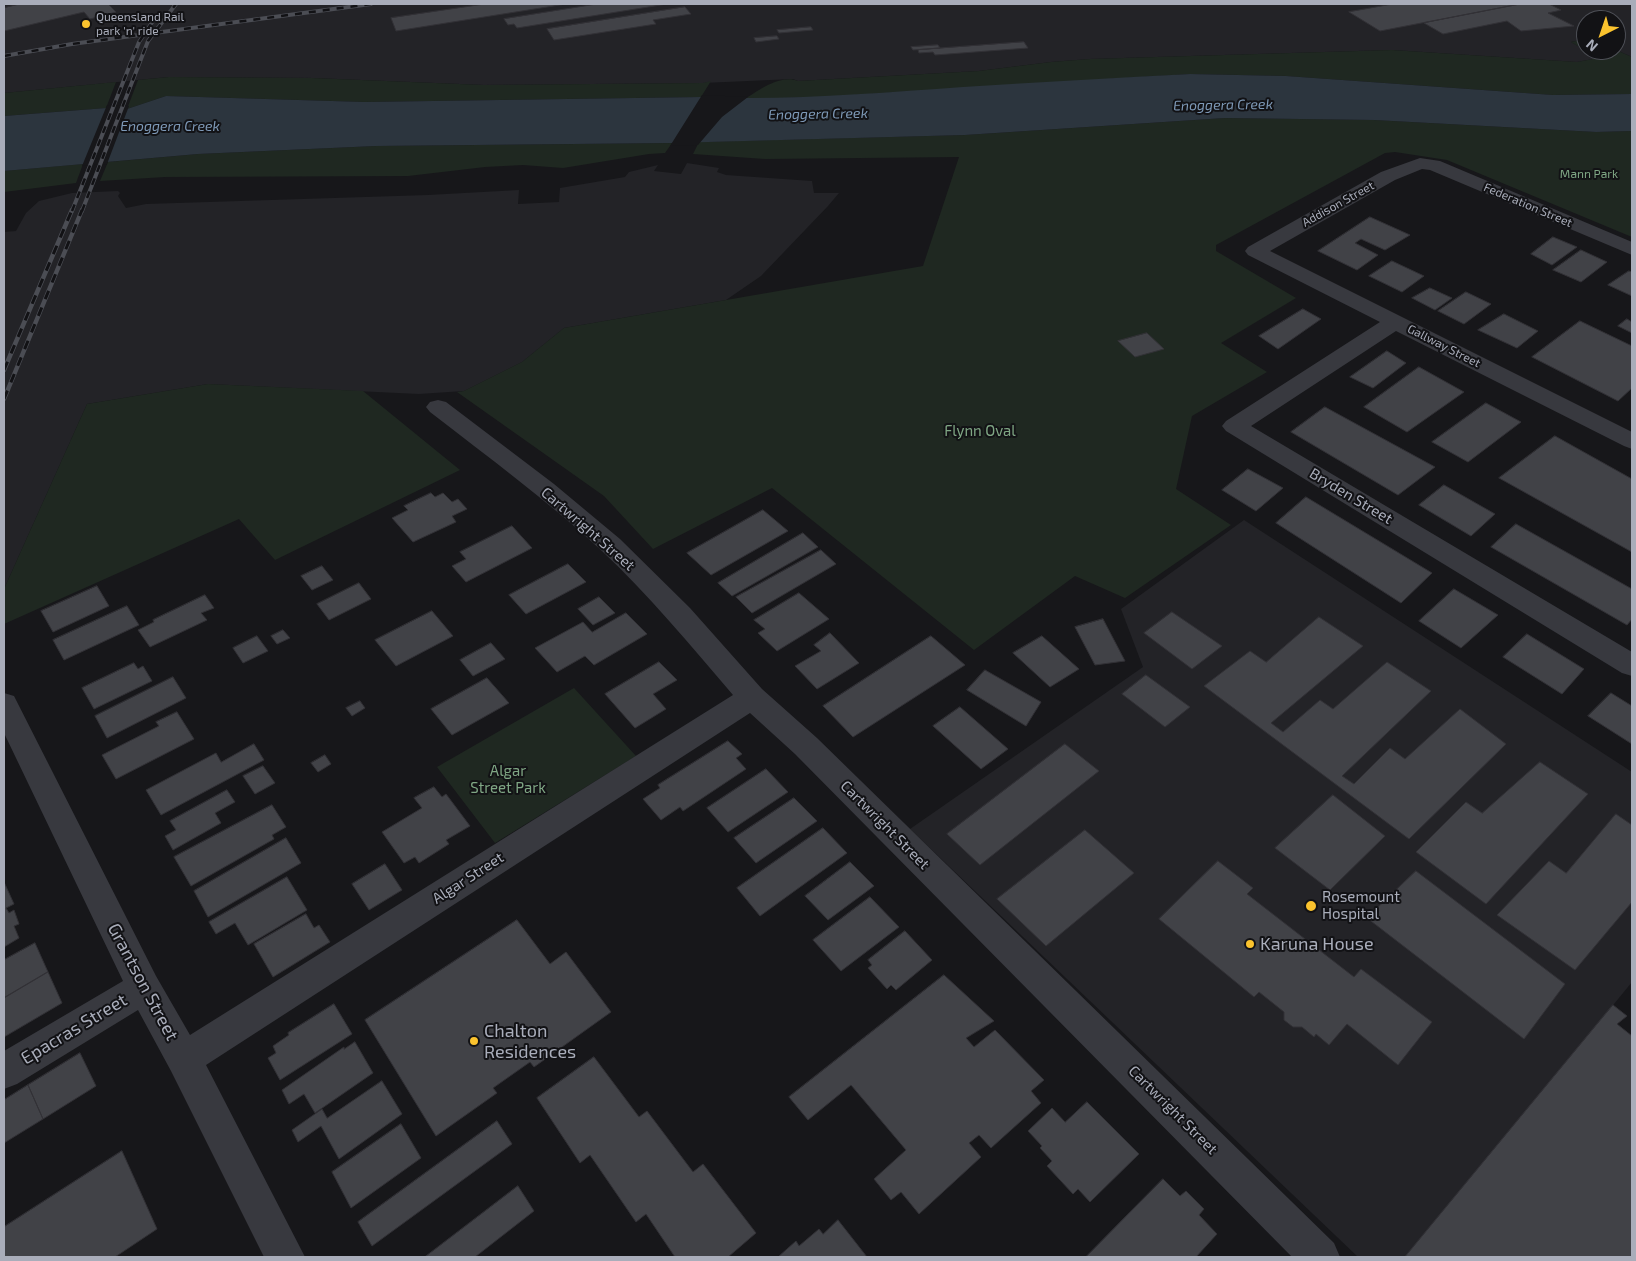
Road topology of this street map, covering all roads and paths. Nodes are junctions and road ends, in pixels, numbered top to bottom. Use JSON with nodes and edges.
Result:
{"nodes":[{"id":1,"x":1424,"y":162,"type":"joint"},
{"id":2,"x":1632,"y":249,"type":"edge"},
{"id":3,"x":1255,"y":251,"type":"joint"},
{"id":4,"x":1395,"y":322,"type":"junction"},
{"id":5,"x":438,"y":407,"type":"dead end"},
{"id":6,"x":1632,"y":441,"type":"edge"},
{"id":7,"x":1632,"y":665,"type":"edge"},
{"id":8,"x":752,"y":697,"type":"junction"},
{"id":9,"x":4,"y":704,"type":"edge"},
{"id":10,"x":144,"y":987,"type":"junction"},
{"id":11,"x":184,"y":1059,"type":"junction"},
{"id":12,"x":4,"y":1072,"type":"edge"},
{"id":13,"x":1316,"y":1256,"type":"edge"},
{"id":14,"x":285,"y":1257,"type":"edge"}],
"edges":[{"from":1,"to":2,"type":"street","name":"Federation Street"},
{"from":1,"to":3,"type":"street","name":"Addison Street"},
{"from":3,"to":4,"type":"street","name":"Gallway Street"},
{"from":4,"to":6,"type":"street","name":"Gallway Street"},
{"from":4,"to":7,"type":"street","name":"Bryden Street"},
{"from":5,"to":8,"type":"street","name":"Cartwright Street"},
{"from":8,"to":11,"type":"street","name":"Algar Street"},
{"from":8,"to":13,"type":"street","name":"Cartwright Street"},
{"from":9,"to":10,"type":"street","name":"Grantson Street"},
{"from":10,"to":11,"type":"street","name":"Grantson Street"},
{"from":10,"to":12,"type":"street","name":"Epacras Street"},
{"from":11,"to":14,"type":"street","name":"Grantson Street"}]}
